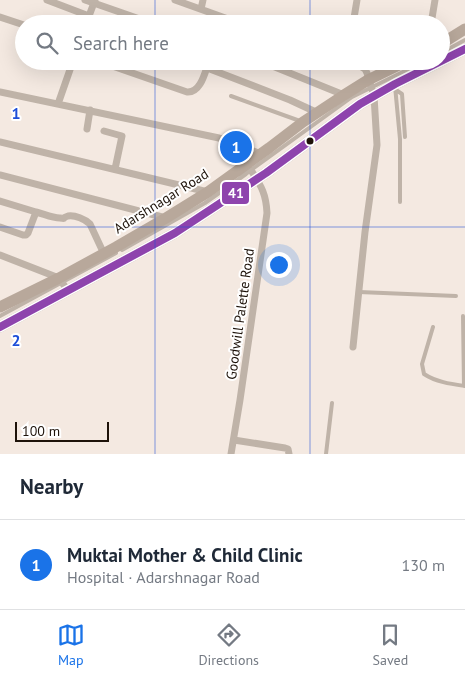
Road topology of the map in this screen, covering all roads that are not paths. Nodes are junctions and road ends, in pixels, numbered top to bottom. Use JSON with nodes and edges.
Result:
{"nodes":[{"id":1,"x":47,"y":0,"type":"edge"},
{"id":2,"x":85,"y":0,"type":"edge"},
{"id":3,"x":175,"y":0,"type":"edge"},
{"id":4,"x":203,"y":0,"type":"edge"},
{"id":5,"x":357,"y":0,"type":"edge"},
{"id":6,"x":435,"y":0,"type":"edge"},
{"id":7,"x":94,"y":2,"type":"edge"},
{"id":8,"x":200,"y":9,"type":"junction"},
{"id":9,"x":86,"y":15,"type":"edge"},
{"id":10,"x":89,"y":15,"type":"edge"},
{"id":11,"x":129,"y":15,"type":"edge"},
{"id":12,"x":214,"y":15,"type":"edge"},
{"id":13,"x":354,"y":15,"type":"edge"},
{"id":14,"x":432,"y":15,"type":"edge"},
{"id":15,"x":0,"y":17,"type":"edge"},
{"id":16,"x":15,"y":22,"type":"edge"},
{"id":17,"x":465,"y":29,"type":"edge"},
{"id":18,"x":450,"y":38,"type":"edge"},
{"id":19,"x":465,"y":40,"type":"edge"},
{"id":20,"x":450,"y":48,"type":"edge"},
{"id":21,"x":465,"y":49,"type":"edge"},
{"id":22,"x":450,"y":57,"type":"edge"},
{"id":23,"x":70,"y":70,"type":"edge"},
{"id":24,"x":124,"y":70,"type":"edge"},
{"id":25,"x":206,"y":70,"type":"edge"},
{"id":26,"x":222,"y":70,"type":"edge"},
{"id":27,"x":283,"y":70,"type":"edge"},
{"id":28,"x":366,"y":70,"type":"edge"},
{"id":29,"x":395,"y":70,"type":"edge"},
{"id":30,"x":408,"y":70,"type":"edge"},
{"id":31,"x":427,"y":70,"type":"edge"},
{"id":32,"x":396,"y":87,"type":"junction"},
{"id":33,"x":371,"y":88,"type":"junction"},
{"id":34,"x":0,"y":92,"type":"edge"},
{"id":35,"x":344,"y":94,"type":"junction"},
{"id":36,"x":232,"y":96,"type":"dead end"},
{"id":37,"x":58,"y":104,"type":"junction"},
{"id":38,"x":90,"y":110,"type":"junction"},
{"id":39,"x":318,"y":112,"type":"junction"},
{"id":40,"x":304,"y":122,"type":"junction"},
{"id":41,"x":87,"y":129,"type":"dead end"},
{"id":42,"x":104,"y":131,"type":"dead end"},
{"id":43,"x":405,"y":137,"type":"dead end"},
{"id":44,"x":0,"y":142,"type":"edge"},
{"id":45,"x":262,"y":154,"type":"junction"},
{"id":46,"x":115,"y":170,"type":"junction"},
{"id":47,"x":258,"y":174,"type":"junction"},
{"id":48,"x":231,"y":175,"type":"junction"},
{"id":49,"x":0,"y":176,"type":"edge"},
{"id":50,"x":208,"y":192,"type":"junction"},
{"id":51,"x":0,"y":201,"type":"edge"},
{"id":52,"x":400,"y":202,"type":"dead end"},
{"id":53,"x":36,"y":212,"type":"junction"},
{"id":54,"x":166,"y":218,"type":"junction"},
{"id":55,"x":0,"y":226,"type":"edge"},
{"id":56,"x":104,"y":254,"type":"junction"},
{"id":57,"x":0,"y":255,"type":"edge"},
{"id":58,"x":63,"y":284,"type":"junction"},
{"id":59,"x":360,"y":292,"type":"junction"},
{"id":60,"x":456,"y":296,"type":"dead end"},
{"id":61,"x":0,"y":307,"type":"edge"},
{"id":62,"x":0,"y":316,"type":"edge"},
{"id":63,"x":463,"y":316,"type":"dead end"},
{"id":64,"x":0,"y":326,"type":"edge"},
{"id":65,"x":433,"y":327,"type":"dead end"},
{"id":66,"x":353,"y":347,"type":"dead end"},
{"id":67,"x":464,"y":386,"type":"edge"},
{"id":68,"x":332,"y":403,"type":"dead end"},
{"id":69,"x":234,"y":440,"type":"junction"},
{"id":70,"x":232,"y":454,"type":"edge"},
{"id":71,"x":288,"y":454,"type":"edge"},
{"id":72,"x":326,"y":454,"type":"edge"}],
"edges":[{"from":1,"to":9,"type":"street"},
{"from":2,"to":7,"type":"street"},
{"from":3,"to":8,"type":"street"},
{"from":4,"to":8,"type":"street"},
{"from":5,"to":13,"type":"street"},
{"from":6,"to":14,"type":"street"},
{"from":7,"to":10,"type":"street"},
{"from":7,"to":11,"type":"street"},
{"from":8,"to":12,"type":"street"},
{"from":15,"to":16,"type":"street"},
{"from":17,"to":18,"type":"main road"},
{"from":19,"to":20,"type":"lane"},
{"from":21,"to":22,"type":"main road"},
{"from":23,"to":37,"type":"street"},
{"from":24,"to":25,"type":"street"},
{"from":26,"to":39,"type":"street"},
{"from":27,"to":35,"type":"street"},
{"from":28,"to":33,"type":"street"},
{"from":29,"to":33,"type":"main road","name":"Adarshnagar Road"},
{"from":30,"to":33,"type":"lane"},
{"from":31,"to":32,"type":"main road"},
{"from":32,"to":33,"type":"main road"},
{"from":32,"to":43,"type":"lane"},
{"from":32,"to":52,"type":"lane"},
{"from":33,"to":35,"type":"main road","name":"Adarshnagar Road"},
{"from":33,"to":47,"type":"main road","name":"Adarshnagar Road"},
{"from":33,"to":59,"type":"street"},
{"from":34,"to":37,"type":"street"},
{"from":35,"to":39,"type":"main road","name":"Adarshnagar Road"},
{"from":36,"to":40,"type":"lane"},
{"from":37,"to":38,"type":"street"},
{"from":38,"to":41,"type":"street"},
{"from":38,"to":45,"type":"street"},
{"from":39,"to":40,"type":"main road","name":"Adarshnagar Road"},
{"from":40,"to":45,"type":"main road","name":"Adarshnagar Road"},
{"from":42,"to":46,"type":"street"},
{"from":44,"to":46,"type":"street"},
{"from":45,"to":48,"type":"main road","name":"Adarshnagar Road"},
{"from":46,"to":50,"type":"street"},
{"from":47,"to":48,"type":"street"},
{"from":47,"to":58,"type":"main road","name":"Adarshnagar Road"},
{"from":47,"to":69,"type":"street","name":"Goodwill Palette Road"},
{"from":48,"to":50,"type":"main road","name":"Adarshnagar Road"},
{"from":49,"to":54,"type":"street"},
{"from":50,"to":54,"type":"main road","name":"Adarshnagar Road"},
{"from":51,"to":53,"type":"street"},
{"from":53,"to":55,"type":"street"},
{"from":53,"to":56,"type":"street"},
{"from":54,"to":56,"type":"main road","name":"Adarshnagar Road"},
{"from":56,"to":58,"type":"main road","name":"Adarshnagar Road"},
{"from":57,"to":58,"type":"street"},
{"from":58,"to":61,"type":"main road","name":"Adarshnagar Road"},
{"from":58,"to":62,"type":"lane"},
{"from":58,"to":64,"type":"main road","name":"Adarshnagar Road"},
{"from":59,"to":60,"type":"lane"},
{"from":59,"to":66,"type":"street"},
{"from":63,"to":67,"type":"lane"},
{"from":65,"to":67,"type":"lane"},
{"from":68,"to":72,"type":"lane"},
{"from":69,"to":70,"type":"street","name":"Goodwill Palette Road"},
{"from":69,"to":71,"type":"street"}]}
